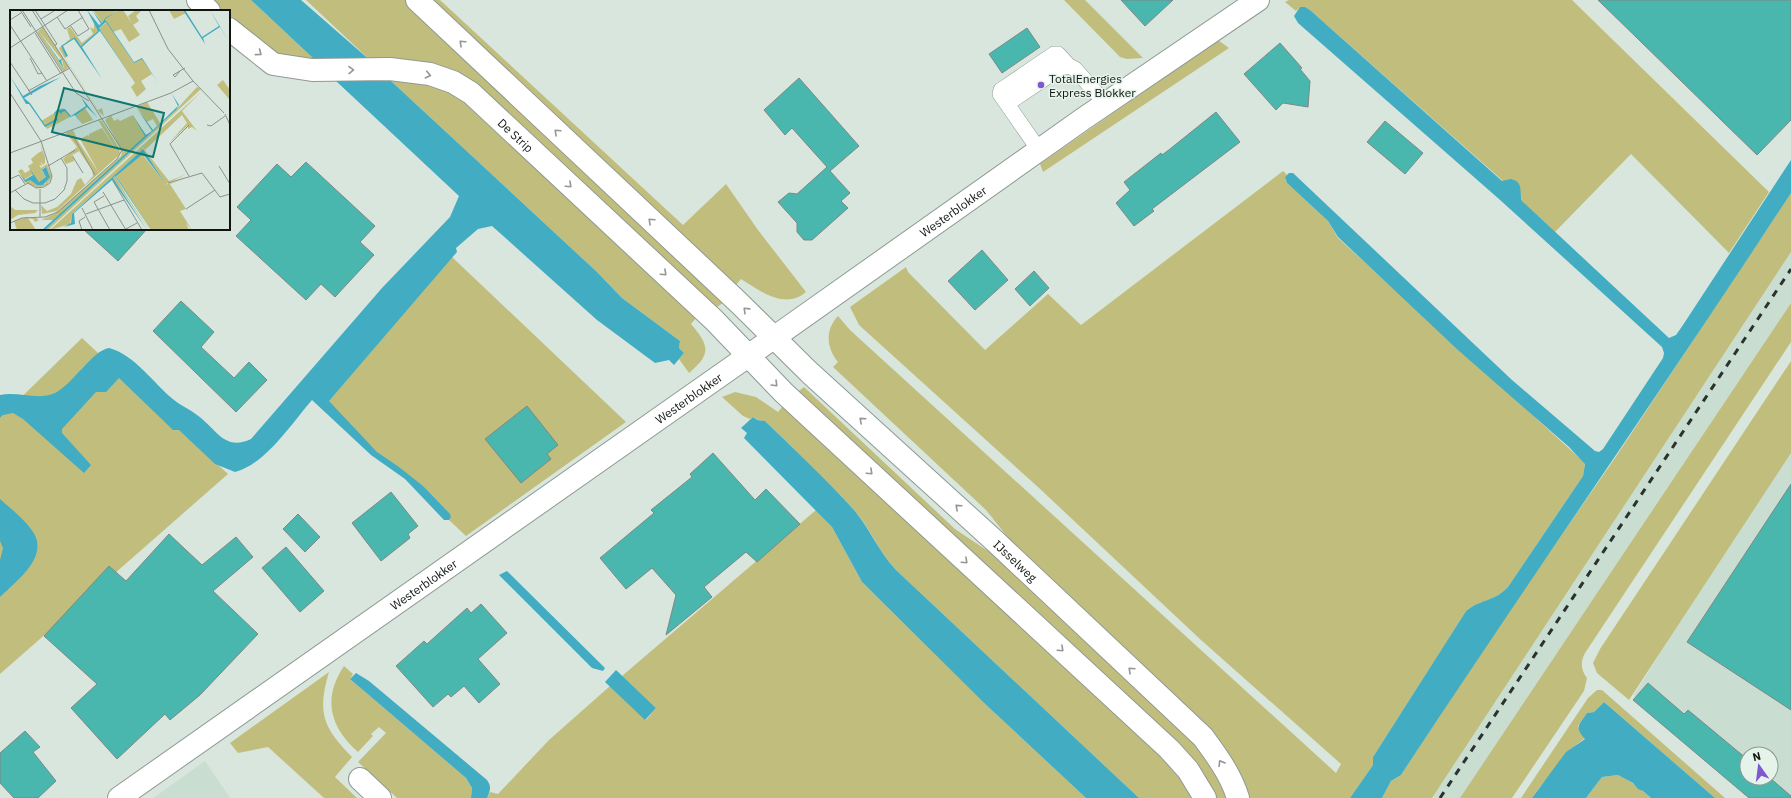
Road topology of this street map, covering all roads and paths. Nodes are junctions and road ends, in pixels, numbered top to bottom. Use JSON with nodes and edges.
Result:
{"nodes":[{"id":1,"x":198,"y":0,"type":"edge"},
{"id":2,"x":417,"y":0,"type":"edge"},
{"id":3,"x":1258,"y":0,"type":"edge"},
{"id":4,"x":208,"y":10,"type":"edge"},
{"id":5,"x":230,"y":30,"type":"edge"},
{"id":6,"x":1106,"y":104,"type":"junction"},
{"id":7,"x":1039,"y":150,"type":"junction"},
{"id":8,"x":774,"y":337,"type":"junction"},
{"id":9,"x":748,"y":356,"type":"junction"},
{"id":10,"x":360,"y":778,"type":"dead end"},
{"id":11,"x":120,"y":798,"type":"edge"},
{"id":12,"x":380,"y":798,"type":"edge"},
{"id":13,"x":1205,"y":798,"type":"edge"},
{"id":14,"x":1238,"y":798,"type":"edge"}],
"edges":[{"from":1,"to":4,"type":"street"},
{"from":8,"to":2,"type":"street","one_way":true},
{"from":3,"to":6,"type":"street","name":"Westerblokker"},
{"from":5,"to":9,"type":"street","name":"De Strip","one_way":true},
{"from":6,"to":7,"type":"street","name":"Westerblokker"},
{"from":6,"to":7,"type":"lane"},
{"from":7,"to":8,"type":"street","name":"Westerblokker"},
{"from":8,"to":9,"type":"street","name":"Westerblokker"},
{"from":14,"to":8,"type":"street","name":"IJsselweg","one_way":true},
{"from":9,"to":11,"type":"street","name":"Westerblokker"},
{"from":9,"to":13,"type":"street","one_way":true},
{"from":10,"to":12,"type":"street"}]}
